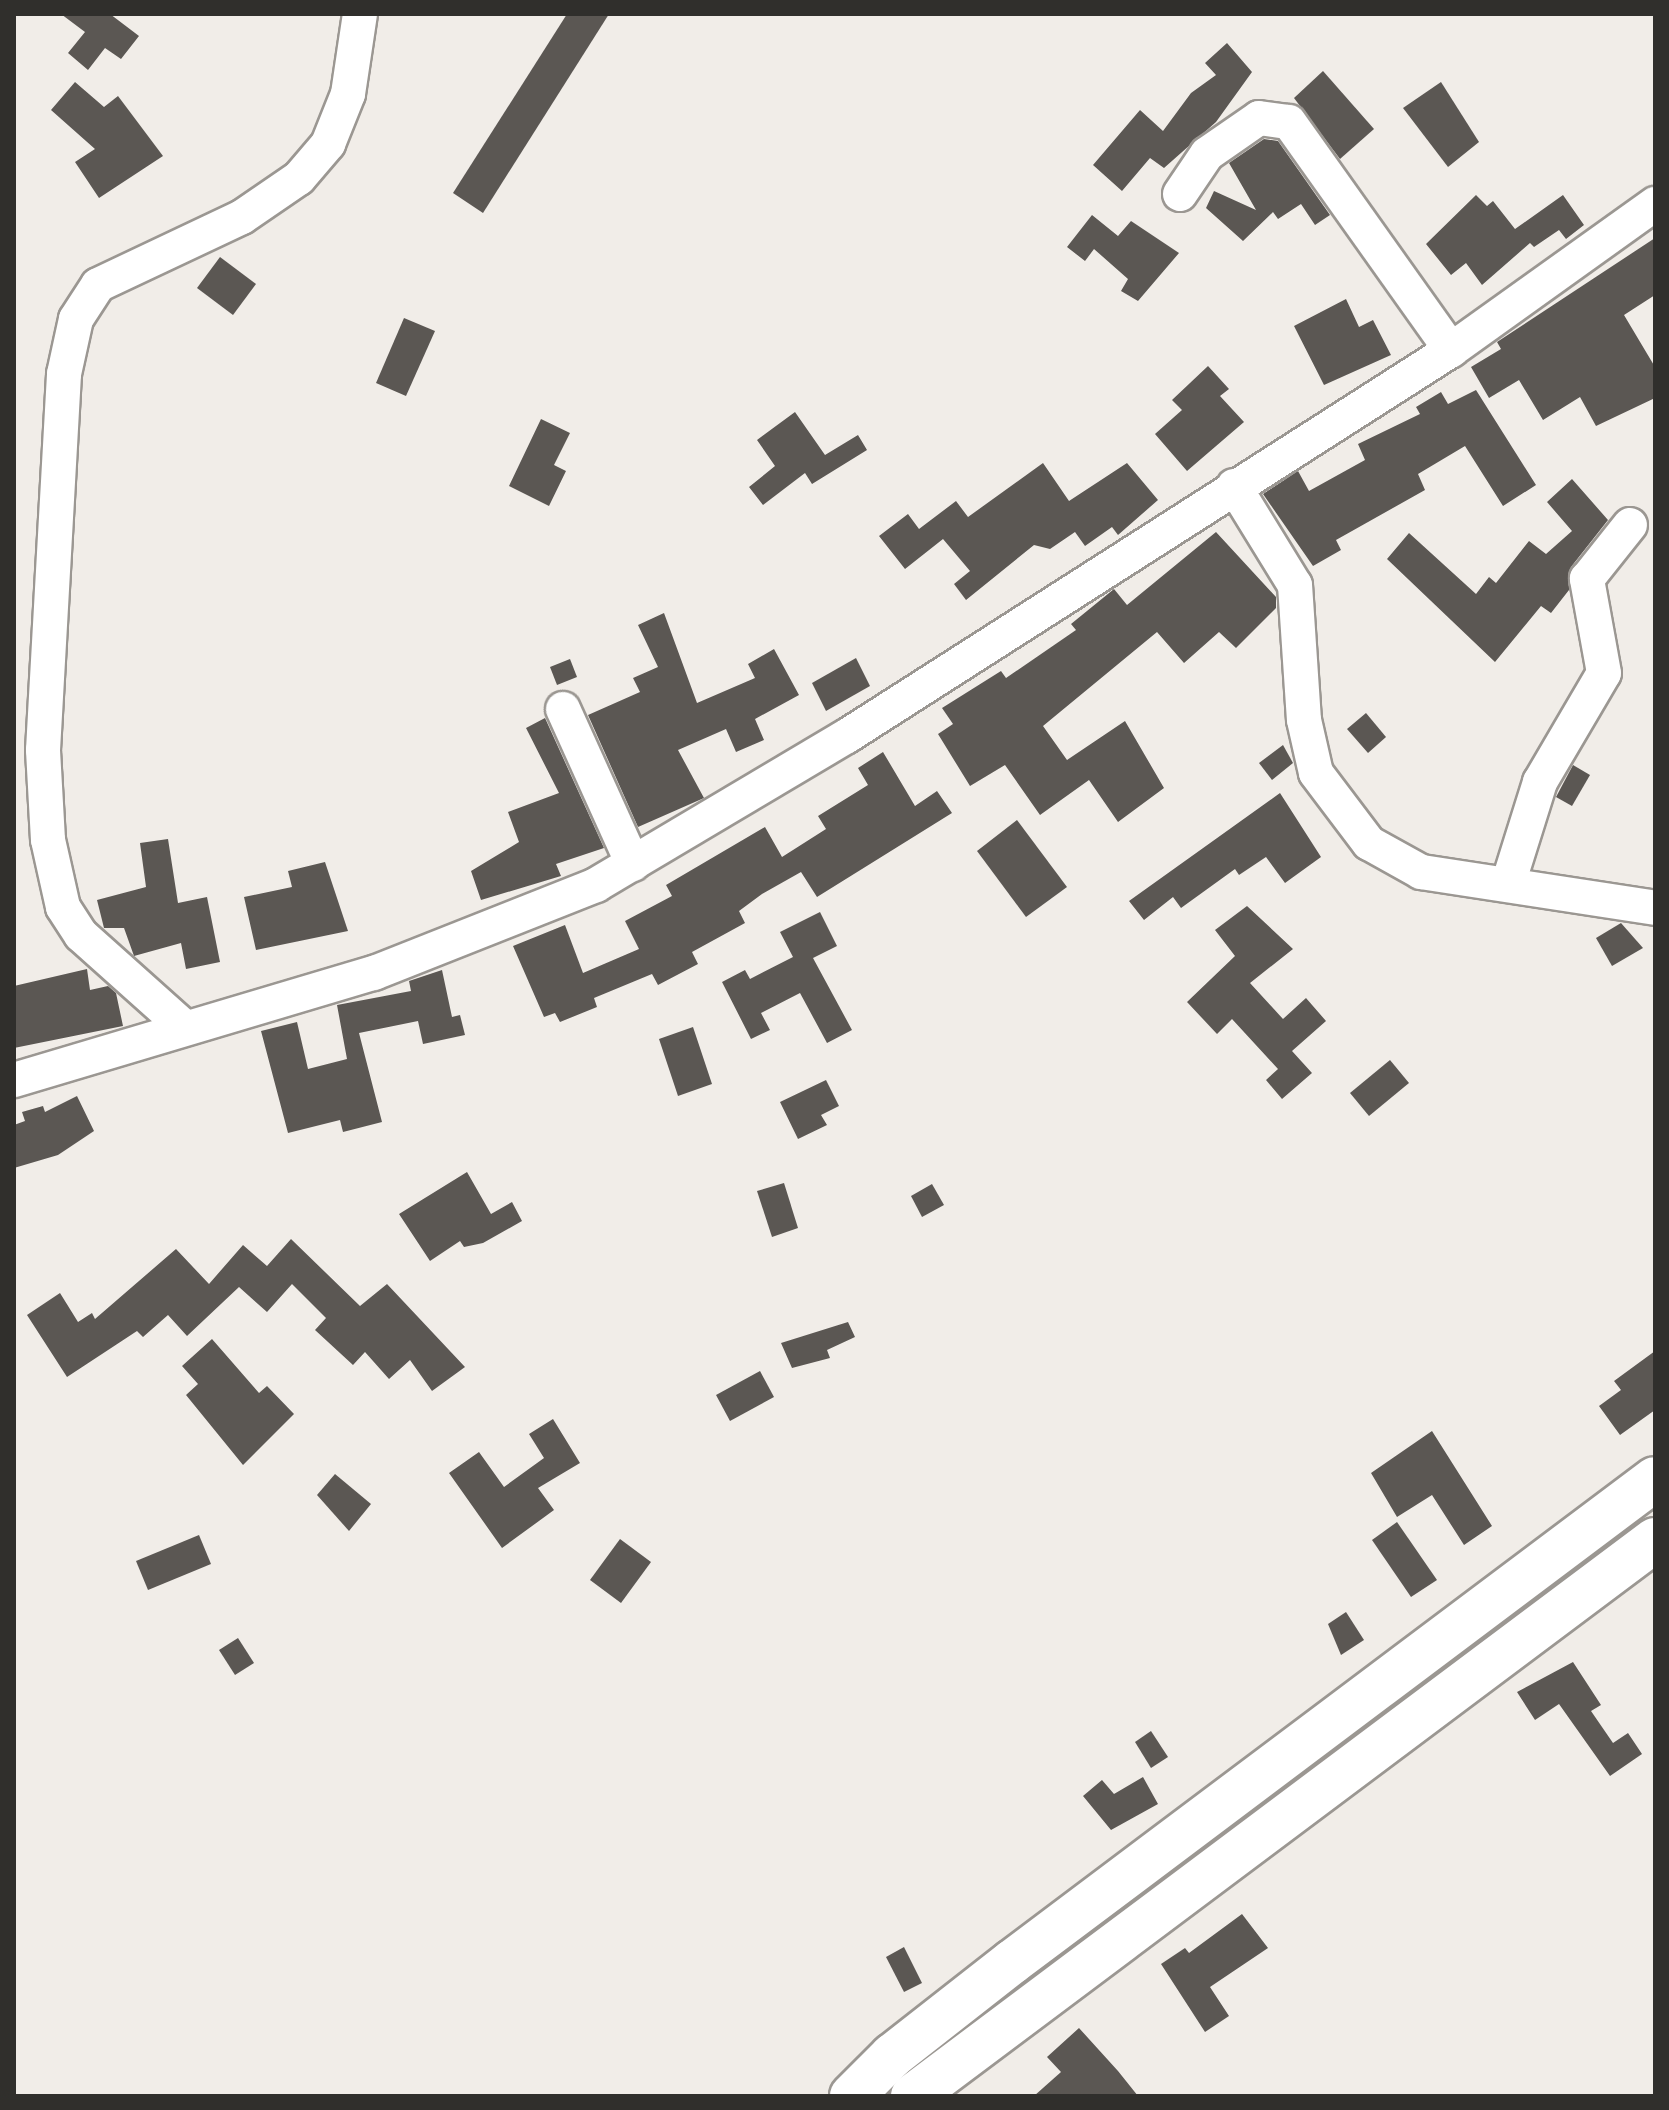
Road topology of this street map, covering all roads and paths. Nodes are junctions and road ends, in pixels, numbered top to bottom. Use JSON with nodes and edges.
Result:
{"nodes":[{"id":1,"x":360,"y":14,"type":"edge"},
{"id":2,"x":1180,"y":194,"type":"dead end"},
{"id":3,"x":1655,"y":204,"type":"edge"},
{"id":4,"x":1451,"y":350,"type":"junction"},
{"id":5,"x":1234,"y":486,"type":"junction"},
{"id":6,"x":1630,"y":525,"type":"dead end"},
{"id":7,"x":563,"y":709,"type":"dead end"},
{"id":8,"x":633,"y":864,"type":"junction"},
{"id":9,"x":1509,"y":881,"type":"junction"},
{"id":10,"x":1655,"y":908,"type":"edge"},
{"id":11,"x":184,"y":1027,"type":"junction"},
{"id":12,"x":14,"y":1080,"type":"edge"},
{"id":13,"x":1655,"y":1479,"type":"edge"},
{"id":14,"x":1655,"y":1540,"type":"edge"},
{"id":15,"x":852,"y":2096,"type":"edge"},
{"id":16,"x":913,"y":2096,"type":"edge"}],
"edges":[{"from":1,"to":11,"type":"street"},
{"from":2,"to":4,"type":"street"},
{"from":3,"to":4,"type":"street"},
{"from":4,"to":5,"type":"street"},
{"from":5,"to":8,"type":"street"},
{"from":5,"to":9,"type":"street"},
{"from":6,"to":9,"type":"street"},
{"from":7,"to":8,"type":"street"},
{"from":8,"to":11,"type":"street"},
{"from":9,"to":10,"type":"street"},
{"from":11,"to":12,"type":"street"},
{"from":13,"to":15,"type":"highway"},
{"from":14,"to":16,"type":"highway"}]}
